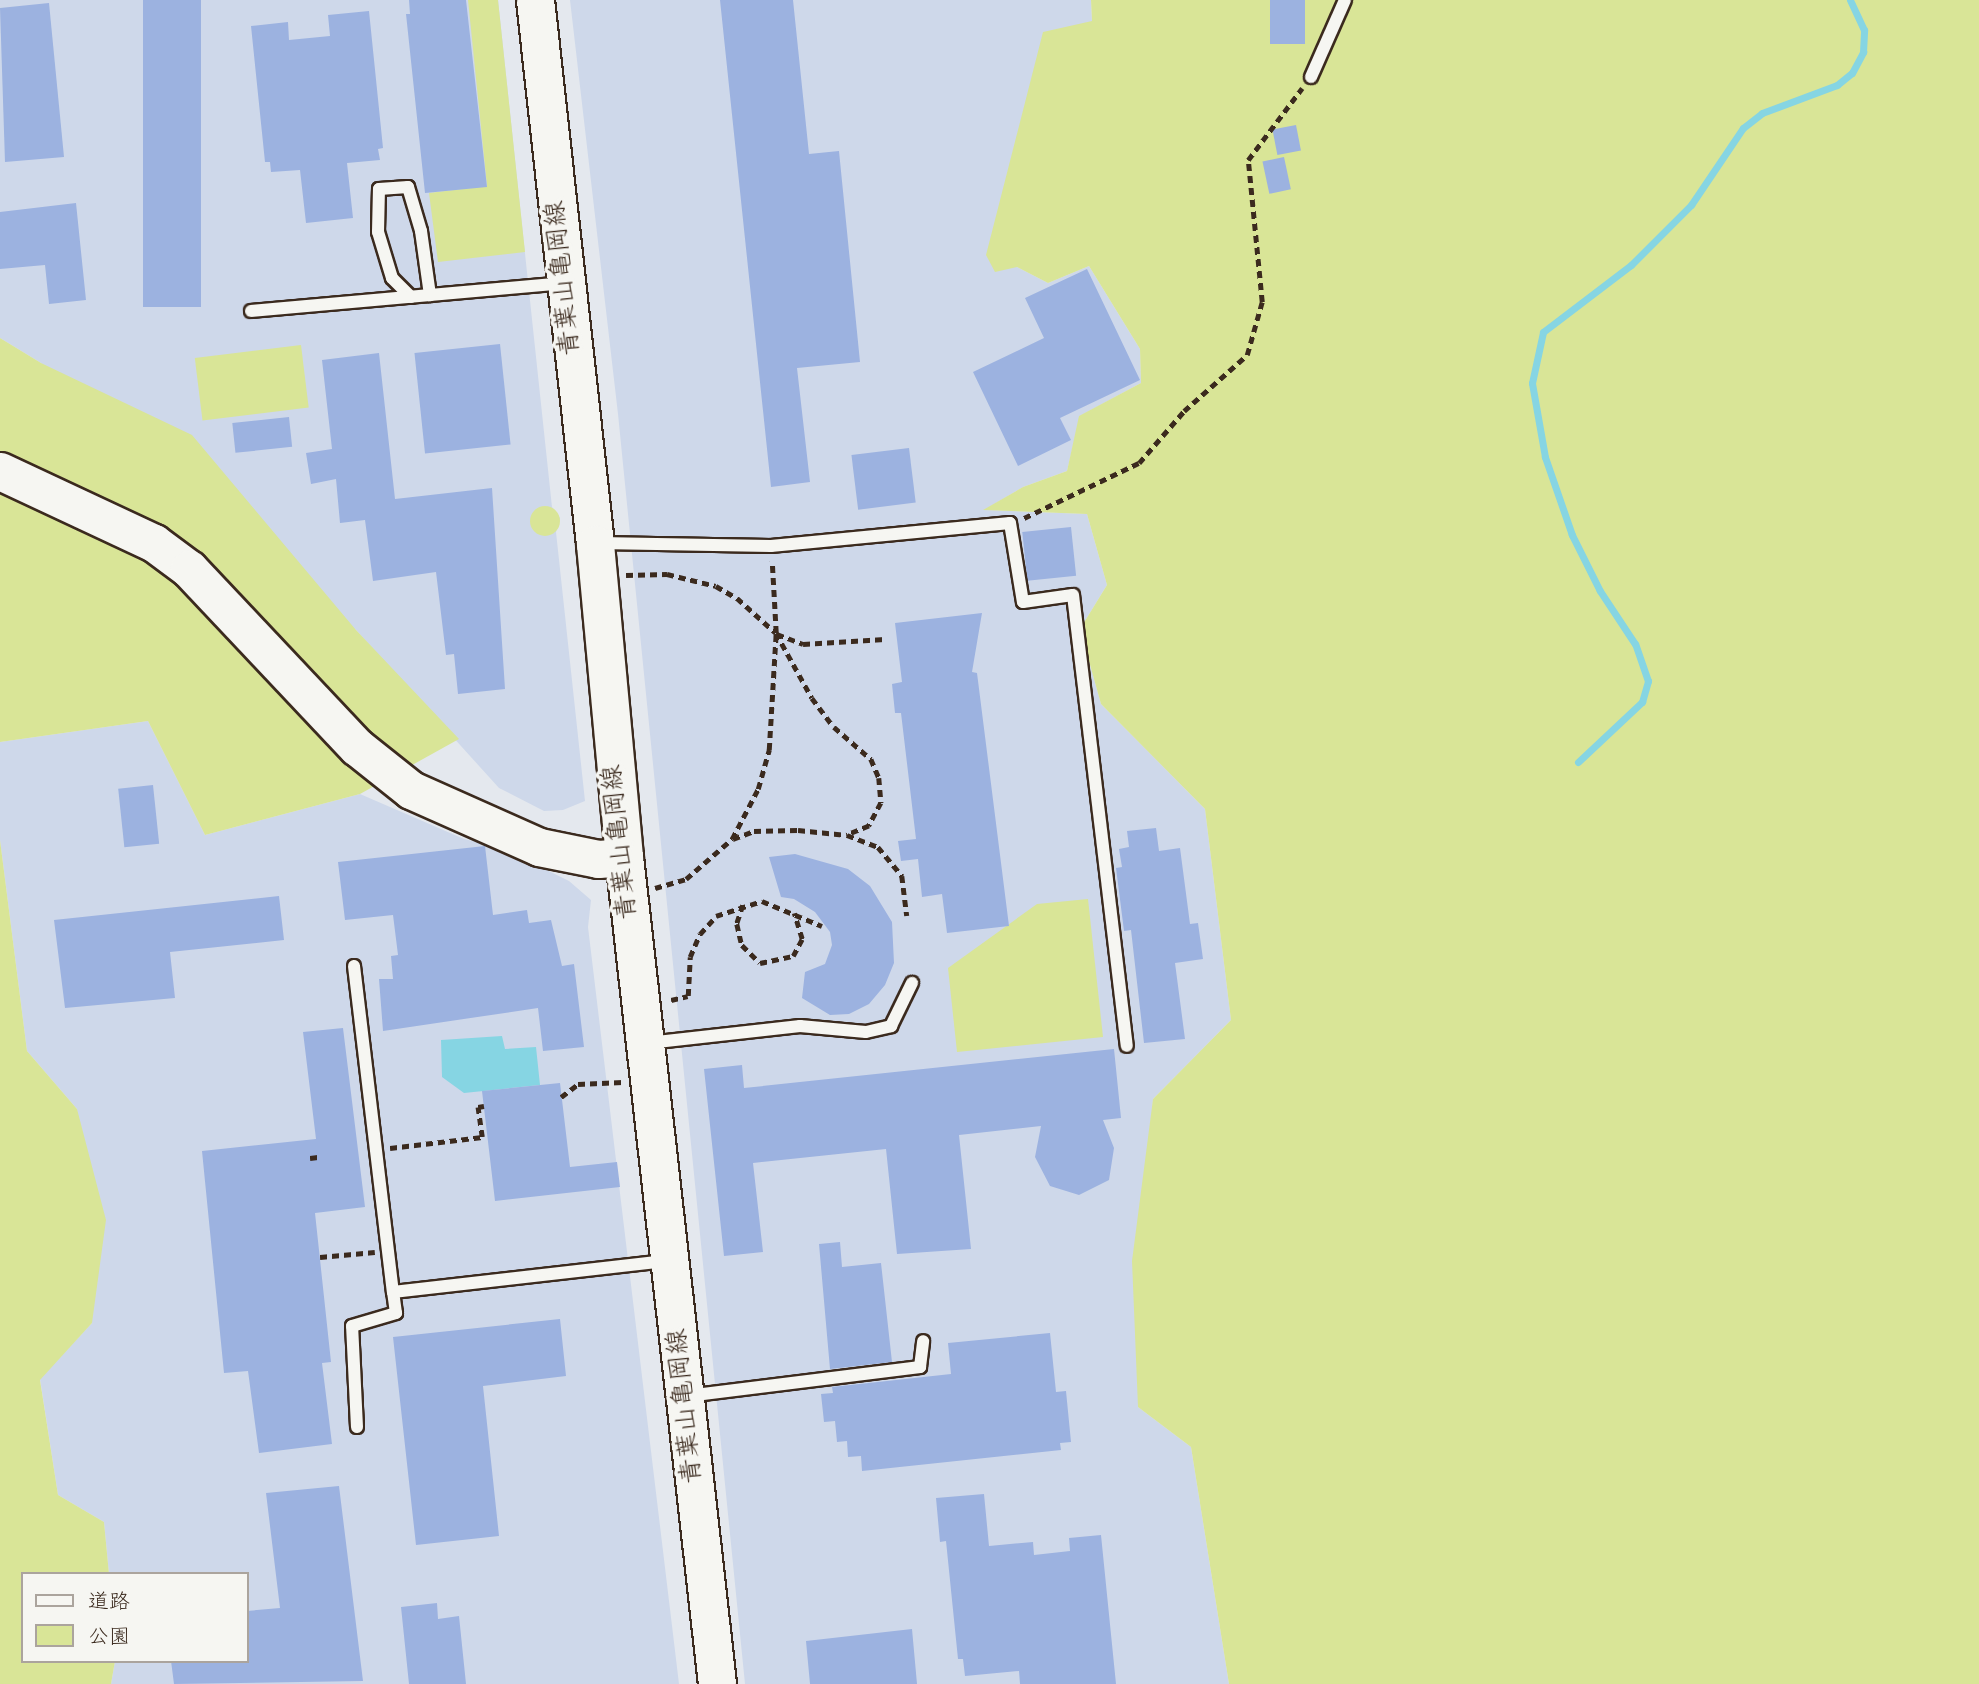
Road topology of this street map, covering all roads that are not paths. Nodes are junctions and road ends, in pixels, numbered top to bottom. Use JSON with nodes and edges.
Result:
{"nodes":[{"id":1,"x":535,"y":0,"type":"edge"},
{"id":2,"x":1345,"y":0,"type":"edge"},
{"id":3,"x":1311,"y":77,"type":"road end"},
{"id":4,"x":566,"y":282,"type":"junction"},
{"id":5,"x":430,"y":295,"type":"junction"},
{"id":6,"x":411,"y":297,"type":"junction"},
{"id":7,"x":251,"y":312,"type":"dead end"},
{"id":8,"x":0,"y":471,"type":"edge"},
{"id":9,"x":595,"y":544,"type":"junction"},
{"id":10,"x":624,"y":857,"type":"junction"},
{"id":11,"x":355,"y":967,"type":"dead end"},
{"id":12,"x":912,"y":983,"type":"dead end"},
{"id":13,"x":1128,"y":1046,"type":"dead end"},
{"id":14,"x":649,"y":1061,"type":"junction"},
{"id":15,"x":673,"y":1260,"type":"junction"},
{"id":16,"x":393,"y":1292,"type":"junction"},
{"id":17,"x":923,"y":1341,"type":"dead end"},
{"id":18,"x":687,"y":1396,"type":"junction"},
{"id":19,"x":357,"y":1427,"type":"dead end"},
{"id":20,"x":718,"y":1684,"type":"edge"}],
"edges":[{"from":1,"to":4,"type":"street","name":"青葉山亀岡線"},
{"from":2,"to":3,"type":"lane"},
{"from":4,"to":5,"type":"lane"},
{"from":4,"to":9,"type":"street","name":"青葉山亀岡線"},
{"from":5,"to":6,"type":"lane"},
{"from":5,"to":6,"type":"lane"},
{"from":6,"to":7,"type":"lane"},
{"from":8,"to":10,"type":"street"},
{"from":9,"to":10,"type":"street","name":"青葉山亀岡線"},
{"from":9,"to":13,"type":"lane"},
{"from":10,"to":14,"type":"street","name":"青葉山亀岡線"},
{"from":11,"to":16,"type":"lane"},
{"from":12,"to":14,"type":"lane"},
{"from":14,"to":15,"type":"street","name":"青葉山亀岡線"},
{"from":15,"to":16,"type":"lane"},
{"from":15,"to":18,"type":"street","name":"青葉山亀岡線"},
{"from":16,"to":19,"type":"lane"},
{"from":17,"to":18,"type":"lane"},
{"from":18,"to":20,"type":"street","name":"青葉山亀岡線"}]}
